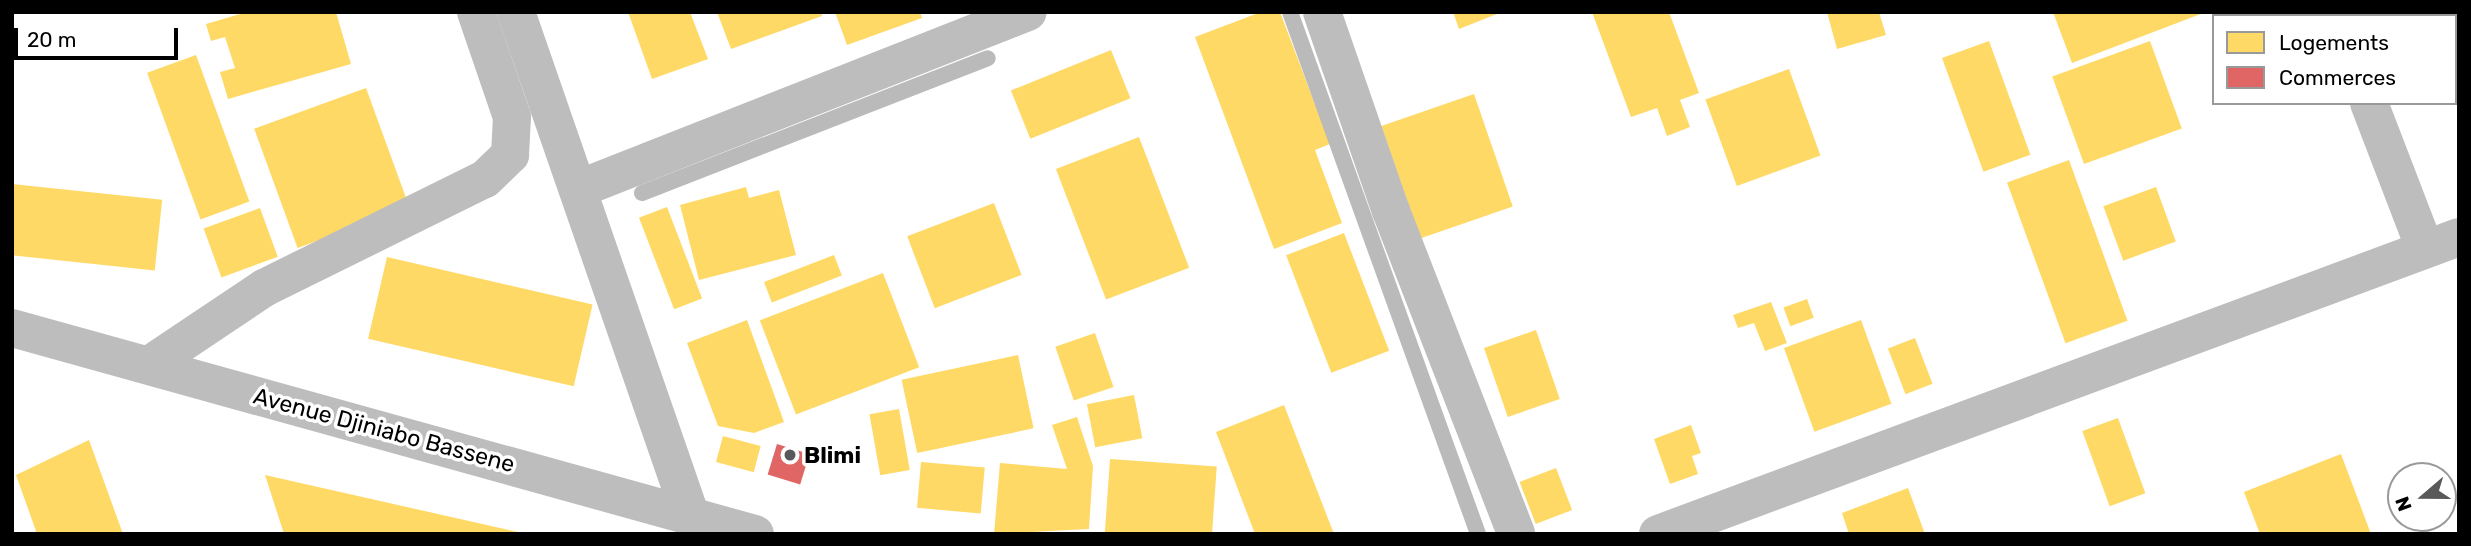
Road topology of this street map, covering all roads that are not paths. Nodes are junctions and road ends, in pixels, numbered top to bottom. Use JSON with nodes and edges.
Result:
{"nodes":[{"id":1,"x":476,"y":12,"type":"edge"},
{"id":2,"x":516,"y":12,"type":"edge"},
{"id":3,"x":1028,"y":12,"type":"edge"},
{"id":4,"x":1322,"y":12,"type":"edge"},
{"id":5,"x":2370,"y":105,"type":"edge"},
{"id":6,"x":581,"y":188,"type":"junction"},
{"id":7,"x":2442,"y":243,"type":"edge"},
{"id":8,"x":12,"y":328,"type":"edge"},
{"id":9,"x":149,"y":365,"type":"junction"},
{"id":10,"x":694,"y":524,"type":"edge"},
{"id":11,"x":755,"y":534,"type":"edge"},
{"id":12,"x":1516,"y":534,"type":"edge"},
{"id":13,"x":1658,"y":534,"type":"edge"}],
"edges":[{"from":1,"to":9,"type":"street"},
{"from":2,"to":6,"type":"street"},
{"from":3,"to":6,"type":"street"},
{"from":4,"to":12,"type":"street"},
{"from":5,"to":7,"type":"street"},
{"from":6,"to":10,"type":"street"},
{"from":7,"to":13,"type":"street"},
{"from":8,"to":9,"type":"street","name":"Avenue Djiniabo Bassene"},
{"from":9,"to":10,"type":"street","name":"Avenue Djiniabo Bassene"},
{"from":10,"to":11,"type":"street","name":"Avenue Djiniabo Bassene"}]}
